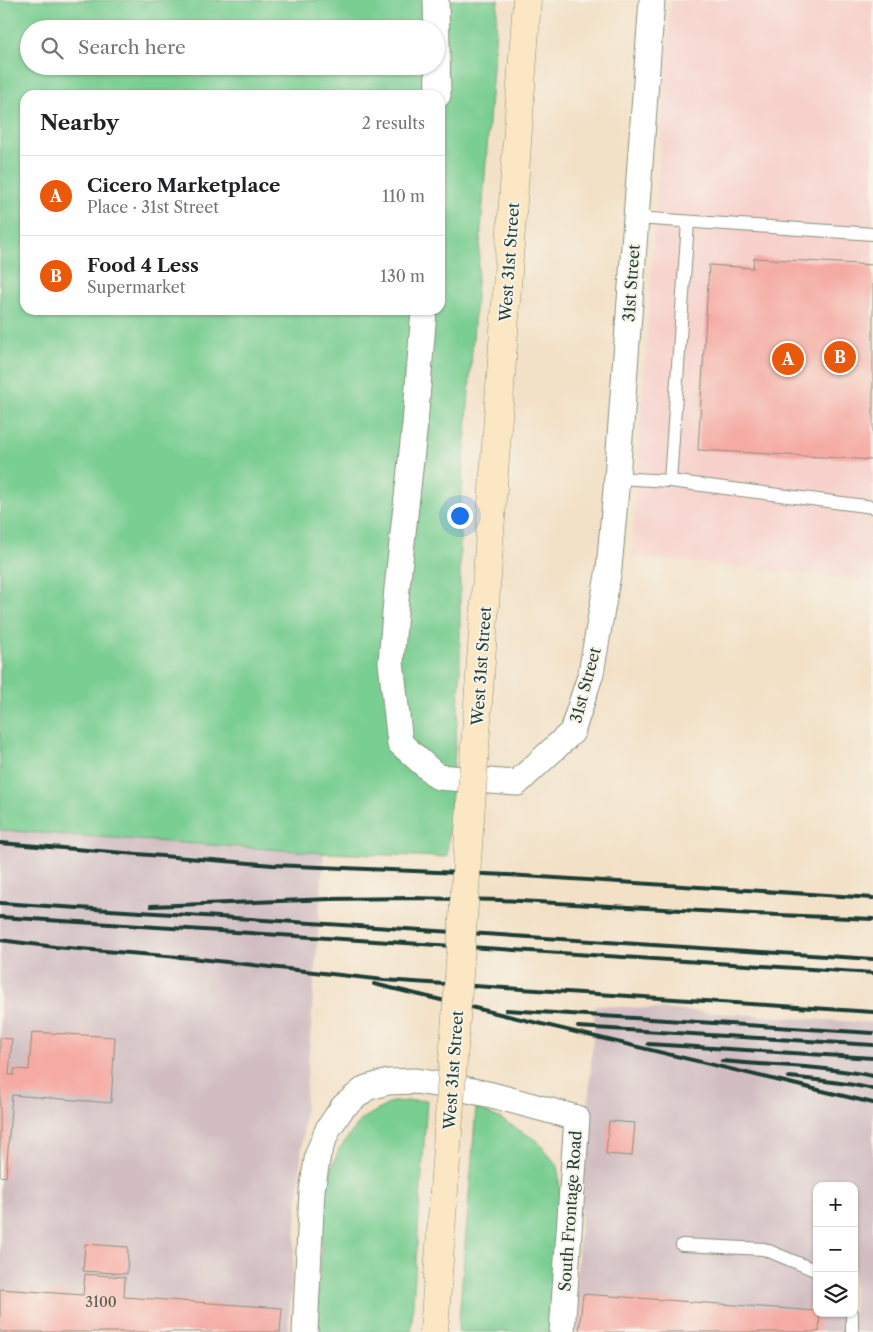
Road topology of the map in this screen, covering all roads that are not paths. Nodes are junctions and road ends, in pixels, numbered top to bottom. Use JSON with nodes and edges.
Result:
{"nodes":[{"id":1,"x":436,"y":0,"type":"edge"},
{"id":2,"x":527,"y":0,"type":"edge"},
{"id":3,"x":652,"y":0,"type":"edge"},
{"id":4,"x":436,"y":20,"type":"edge"},
{"id":5,"x":438,"y":75,"type":"edge"},
{"id":6,"x":438,"y":90,"type":"edge"},
{"id":7,"x":636,"y":218,"type":"junction"},
{"id":8,"x":688,"y":222,"type":"junction"},
{"id":9,"x":873,"y":234,"type":"edge"},
{"id":10,"x":424,"y":315,"type":"edge"},
{"id":11,"x":617,"y":478,"type":"junction"},
{"id":12,"x":670,"y":481,"type":"junction"},
{"id":13,"x":873,"y":507,"type":"edge"},
{"id":14,"x":682,"y":1245,"type":"dead end"},
{"id":15,"x":813,"y":1269,"type":"edge"},
{"id":16,"x":852,"y":1317,"type":"edge"},
{"id":17,"x":305,"y":1332,"type":"edge"},
{"id":18,"x":434,"y":1332,"type":"edge"},
{"id":19,"x":562,"y":1332,"type":"edge"},
{"id":20,"x":852,"y":1332,"type":"edge"}],
"edges":[{"from":1,"to":4,"type":"street"},
{"from":2,"to":18,"type":"main road","name":"West 31st Street","bridge":true},
{"from":3,"to":7,"type":"street","name":"31st Street"},
{"from":5,"to":6,"type":"street"},
{"from":7,"to":8,"type":"lane"},
{"from":7,"to":11,"type":"street","name":"31st Street"},
{"from":8,"to":9,"type":"lane"},
{"from":8,"to":12,"type":"lane"},
{"from":10,"to":11,"type":"street","name":"31st Street"},
{"from":11,"to":12,"type":"lane"},
{"from":12,"to":13,"type":"lane"},
{"from":14,"to":15,"type":"lane"},
{"from":16,"to":20,"type":"lane"},
{"from":17,"to":19,"type":"street","name":"South Frontage Road"}]}
